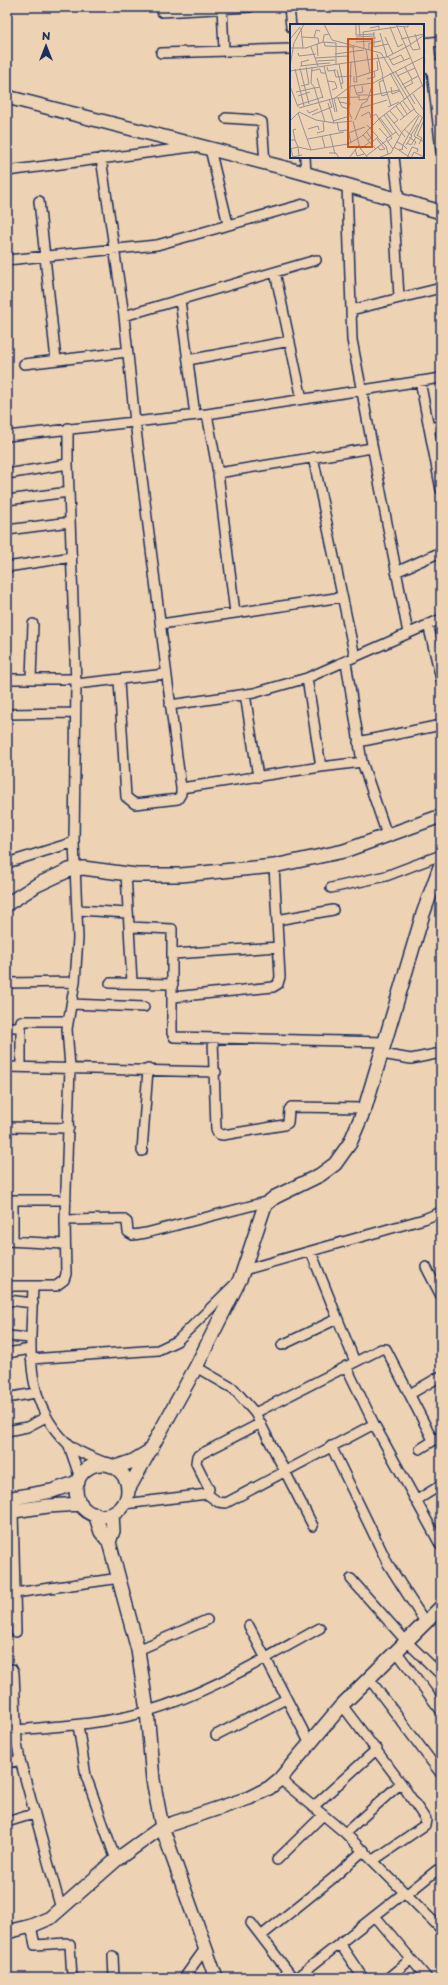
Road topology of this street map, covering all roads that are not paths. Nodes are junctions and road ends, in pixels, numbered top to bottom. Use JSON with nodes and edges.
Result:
{"nodes":[{"id":1,"x":250,"y":7,"type":"edge"},
{"id":2,"x":289,"y":7,"type":"edge"},
{"id":3,"x":222,"y":8,"type":"edge"},
{"id":4,"x":162,"y":12,"type":"dead end"},
{"id":5,"x":291,"y":24,"type":"edge"},
{"id":6,"x":441,"y":41,"type":"edge"},
{"id":7,"x":426,"y":43,"type":"edge"},
{"id":8,"x":290,"y":49,"type":"edge"},
{"id":9,"x":224,"y":50,"type":"junction"},
{"id":10,"x":161,"y":53,"type":"dead end"},
{"id":11,"x":432,"y":66,"type":"edge"},
{"id":12,"x":7,"y":97,"type":"edge"},
{"id":13,"x":226,"y":118,"type":"dead end"},
{"id":14,"x":204,"y":147,"type":"junction"},
{"id":15,"x":441,"y":151,"type":"edge"},
{"id":16,"x":101,"y":158,"type":"junction"},
{"id":17,"x":305,"y":158,"type":"edge"},
{"id":18,"x":394,"y":158,"type":"edge"},
{"id":19,"x":265,"y":163,"type":"junction"},
{"id":20,"x":7,"y":171,"type":"edge"},
{"id":21,"x":306,"y":174,"type":"junction"},
{"id":22,"x":346,"y":185,"type":"junction"},
{"id":23,"x":396,"y":199,"type":"junction"},
{"id":24,"x":39,"y":201,"type":"dead end"},
{"id":25,"x":304,"y":204,"type":"dead end"},
{"id":26,"x":441,"y":212,"type":"edge"},
{"id":27,"x":228,"y":224,"type":"junction"},
{"id":28,"x":116,"y":250,"type":"junction"},
{"id":29,"x":45,"y":257,"type":"junction"},
{"id":30,"x":7,"y":260,"type":"edge"},
{"id":31,"x":316,"y":260,"type":"dead end"},
{"id":32,"x":275,"y":272,"type":"junction"},
{"id":33,"x":441,"y":288,"type":"edge"},
{"id":34,"x":399,"y":297,"type":"junction"},
{"id":35,"x":180,"y":300,"type":"junction"},
{"id":36,"x":351,"y":310,"type":"junction"},
{"id":37,"x":124,"y":316,"type":"junction"},
{"id":38,"x":290,"y":341,"type":"junction"},
{"id":39,"x":127,"y":352,"type":"junction"},
{"id":40,"x":56,"y":360,"type":"junction"},
{"id":41,"x":188,"y":360,"type":"junction"},
{"id":42,"x":24,"y":364,"type":"dead end"},
{"id":43,"x":441,"y":378,"type":"edge"},
{"id":44,"x":420,"y":381,"type":"junction"},
{"id":45,"x":360,"y":390,"type":"junction"},
{"id":46,"x":302,"y":399,"type":"junction"},
{"id":47,"x":207,"y":414,"type":"junction"},
{"id":48,"x":195,"y":415,"type":"junction"},
{"id":49,"x":134,"y":422,"type":"junction"},
{"id":50,"x":441,"y":426,"type":"edge"},
{"id":51,"x":68,"y":428,"type":"junction"},
{"id":52,"x":429,"y":428,"type":"junction"},
{"id":53,"x":7,"y":436,"type":"edge"},
{"id":54,"x":372,"y":448,"type":"junction"},
{"id":55,"x":313,"y":457,"type":"junction"},
{"id":56,"x":68,"y":464,"type":"junction"},
{"id":57,"x":439,"y":469,"type":"edge"},
{"id":58,"x":218,"y":473,"type":"junction"},
{"id":59,"x":7,"y":474,"type":"edge"},
{"id":60,"x":441,"y":490,"type":"edge"},
{"id":61,"x":69,"y":492,"type":"junction"},
{"id":62,"x":7,"y":500,"type":"edge"},
{"id":63,"x":70,"y":522,"type":"junction"},
{"id":64,"x":7,"y":530,"type":"edge"},
{"id":65,"x":441,"y":552,"type":"edge"},
{"id":66,"x":72,"y":558,"type":"junction"},
{"id":67,"x":7,"y":567,"type":"edge"},
{"id":68,"x":396,"y":572,"type":"junction"},
{"id":69,"x":342,"y":597,"type":"junction"},
{"id":70,"x":235,"y":613,"type":"junction"},
{"id":71,"x":441,"y":619,"type":"edge"},
{"id":72,"x":33,"y":624,"type":"dead end"},
{"id":73,"x":161,"y":624,"type":"junction"},
{"id":74,"x":428,"y":624,"type":"junction"},
{"id":75,"x":408,"y":633,"type":"junction"},
{"id":76,"x":355,"y":657,"type":"junction"},
{"id":77,"x":346,"y":662,"type":"junction"},
{"id":78,"x":166,"y":674,"type":"junction"},
{"id":79,"x":31,"y":678,"type":"junction"},
{"id":80,"x":307,"y":678,"type":"junction"},
{"id":81,"x":7,"y":679,"type":"edge"},
{"id":82,"x":441,"y":679,"type":"edge"},
{"id":83,"x":119,"y":680,"type":"junction"},
{"id":84,"x":76,"y":682,"type":"junction"},
{"id":85,"x":245,"y":694,"type":"junction"},
{"id":86,"x":170,"y":705,"type":"junction"},
{"id":87,"x":75,"y":712,"type":"junction"},
{"id":88,"x":7,"y":714,"type":"edge"},
{"id":89,"x":441,"y":725,"type":"edge"},
{"id":90,"x":358,"y":742,"type":"junction"},
{"id":91,"x":362,"y":762,"type":"junction"},
{"id":92,"x":321,"y":767,"type":"junction"},
{"id":93,"x":258,"y":777,"type":"junction"},
{"id":94,"x":181,"y":788,"type":"junction"},
{"id":95,"x":441,"y":816,"type":"edge"},
{"id":96,"x":387,"y":835,"type":"junction"},
{"id":97,"x":74,"y":842,"type":"junction"},
{"id":98,"x":441,"y":855,"type":"edge"},
{"id":99,"x":7,"y":863,"type":"edge"},
{"id":100,"x":441,"y":864,"type":"edge"},
{"id":101,"x":274,"y":866,"type":"junction"},
{"id":102,"x":75,"y":869,"type":"junction"},
{"id":103,"x":126,"y":874,"type":"junction"},
{"id":104,"x":331,"y":888,"type":"dead end"},
{"id":105,"x":7,"y":904,"type":"edge"},
{"id":106,"x":78,"y":910,"type":"junction"},
{"id":107,"x":333,"y":910,"type":"dead end"},
{"id":108,"x":128,"y":913,"type":"junction"},
{"id":109,"x":277,"y":920,"type":"junction"},
{"id":110,"x":129,"y":927,"type":"junction"},
{"id":111,"x":278,"y":947,"type":"junction"},
{"id":112,"x":173,"y":954,"type":"junction"},
{"id":113,"x":75,"y":982,"type":"junction"},
{"id":114,"x":7,"y":983,"type":"edge"},
{"id":115,"x":110,"y":983,"type":"dead end"},
{"id":116,"x":132,"y":983,"type":"junction"},
{"id":117,"x":173,"y":984,"type":"junction"},
{"id":118,"x":173,"y":997,"type":"junction"},
{"id":119,"x":71,"y":1004,"type":"junction"},
{"id":120,"x":144,"y":1007,"type":"dead end"},
{"id":121,"x":67,"y":1021,"type":"junction"},
{"id":122,"x":7,"y":1026,"type":"edge"},
{"id":123,"x":21,"y":1027,"type":"junction"},
{"id":124,"x":213,"y":1039,"type":"junction"},
{"id":125,"x":383,"y":1048,"type":"junction"},
{"id":126,"x":441,"y":1053,"type":"edge"},
{"id":127,"x":21,"y":1066,"type":"junction"},
{"id":128,"x":7,"y":1067,"type":"edge"},
{"id":129,"x":70,"y":1067,"type":"junction"},
{"id":130,"x":148,"y":1069,"type":"junction"},
{"id":131,"x":216,"y":1072,"type":"junction"},
{"id":132,"x":365,"y":1108,"type":"junction"},
{"id":133,"x":7,"y":1127,"type":"edge"},
{"id":134,"x":69,"y":1128,"type":"junction"},
{"id":135,"x":142,"y":1151,"type":"dead end"},
{"id":136,"x":10,"y":1200,"type":"edge"},
{"id":137,"x":66,"y":1200,"type":"junction"},
{"id":138,"x":269,"y":1201,"type":"junction"},
{"id":139,"x":441,"y":1212,"type":"edge"},
{"id":140,"x":65,"y":1220,"type":"junction"},
{"id":141,"x":10,"y":1241,"type":"edge"},
{"id":142,"x":65,"y":1244,"type":"junction"},
{"id":143,"x":311,"y":1252,"type":"junction"},
{"id":144,"x":426,"y":1267,"type":"dead end"},
{"id":145,"x":243,"y":1274,"type":"junction"},
{"id":146,"x":7,"y":1286,"type":"edge"},
{"id":147,"x":33,"y":1287,"type":"junction"},
{"id":148,"x":441,"y":1296,"type":"edge"},
{"id":149,"x":7,"y":1300,"type":"edge"},
{"id":150,"x":33,"y":1303,"type":"junction"},
{"id":151,"x":337,"y":1319,"type":"junction"},
{"id":152,"x":7,"y":1336,"type":"edge"},
{"id":153,"x":32,"y":1338,"type":"junction"},
{"id":154,"x":282,"y":1345,"type":"dead end"},
{"id":155,"x":31,"y":1349,"type":"junction"},
{"id":156,"x":7,"y":1353,"type":"edge"},
{"id":157,"x":31,"y":1359,"type":"junction"},
{"id":158,"x":350,"y":1364,"type":"junction"},
{"id":159,"x":196,"y":1367,"type":"junction"},
{"id":160,"x":441,"y":1376,"type":"edge"},
{"id":161,"x":36,"y":1393,"type":"junction"},
{"id":162,"x":410,"y":1394,"type":"junction"},
{"id":163,"x":7,"y":1398,"type":"edge"},
{"id":164,"x":255,"y":1413,"type":"junction"},
{"id":165,"x":46,"y":1417,"type":"junction"},
{"id":166,"x":261,"y":1423,"type":"junction"},
{"id":167,"x":374,"y":1424,"type":"junction"},
{"id":168,"x":7,"y":1431,"type":"edge"},
{"id":169,"x":437,"y":1438,"type":"edge"},
{"id":170,"x":68,"y":1443,"type":"junction"},
{"id":171,"x":331,"y":1446,"type":"junction"},
{"id":172,"x":420,"y":1448,"type":"dead end"},
{"id":173,"x":150,"y":1450,"type":"junction"},
{"id":174,"x":112,"y":1466,"type":"junction"},
{"id":175,"x":284,"y":1471,"type":"junction"},
{"id":176,"x":79,"y":1480,"type":"junction"},
{"id":177,"x":441,"y":1486,"type":"edge"},
{"id":178,"x":128,"y":1490,"type":"junction"},
{"id":179,"x":207,"y":1494,"type":"junction"},
{"id":180,"x":7,"y":1499,"type":"edge"},
{"id":181,"x":417,"y":1500,"type":"junction"},
{"id":182,"x":81,"y":1504,"type":"junction"},
{"id":183,"x":124,"y":1504,"type":"junction"},
{"id":184,"x":10,"y":1512,"type":"edge"},
{"id":185,"x":94,"y":1514,"type":"junction"},
{"id":186,"x":112,"y":1514,"type":"junction"},
{"id":187,"x":313,"y":1526,"type":"dead end"},
{"id":188,"x":109,"y":1542,"type":"junction"},
{"id":189,"x":441,"y":1546,"type":"edge"},
{"id":190,"x":120,"y":1578,"type":"junction"},
{"id":191,"x":351,"y":1579,"type":"dead end"},
{"id":192,"x":15,"y":1593,"type":"junction"},
{"id":193,"x":441,"y":1607,"type":"edge"},
{"id":194,"x":207,"y":1620,"type":"dead end"},
{"id":195,"x":425,"y":1622,"type":"junction"},
{"id":196,"x":249,"y":1626,"type":"dead end"},
{"id":197,"x":320,"y":1628,"type":"dead end"},
{"id":198,"x":16,"y":1632,"type":"dead end"},
{"id":199,"x":406,"y":1641,"type":"junction"},
{"id":200,"x":138,"y":1650,"type":"junction"},
{"id":201,"x":396,"y":1651,"type":"junction"},
{"id":202,"x":264,"y":1659,"type":"junction"},
{"id":203,"x":7,"y":1668,"type":"edge"},
{"id":204,"x":441,"y":1675,"type":"edge"},
{"id":205,"x":368,"y":1677,"type":"junction"},
{"id":206,"x":286,"y":1699,"type":"junction"},
{"id":207,"x":342,"y":1705,"type":"junction"},
{"id":208,"x":147,"y":1711,"type":"junction"},
{"id":209,"x":441,"y":1711,"type":"edge"},
{"id":210,"x":78,"y":1725,"type":"junction"},
{"id":211,"x":16,"y":1730,"type":"junction"},
{"id":212,"x":216,"y":1735,"type":"dead end"},
{"id":213,"x":310,"y":1744,"type":"junction"},
{"id":214,"x":377,"y":1750,"type":"junction"},
{"id":215,"x":20,"y":1760,"type":"junction"},
{"id":216,"x":7,"y":1763,"type":"edge"},
{"id":217,"x":441,"y":1774,"type":"edge"},
{"id":218,"x":280,"y":1779,"type":"junction"},
{"id":219,"x":402,"y":1783,"type":"junction"},
{"id":220,"x":313,"y":1807,"type":"junction"},
{"id":221,"x":33,"y":1814,"type":"junction"},
{"id":222,"x":323,"y":1815,"type":"junction"},
{"id":223,"x":7,"y":1822,"type":"edge"},
{"id":224,"x":162,"y":1827,"type":"junction"},
{"id":225,"x":345,"y":1833,"type":"junction"},
{"id":226,"x":364,"y":1850,"type":"junction"},
{"id":227,"x":116,"y":1860,"type":"junction"},
{"id":228,"x":277,"y":1860,"type":"dead end"},
{"id":229,"x":374,"y":1860,"type":"junction"},
{"id":230,"x":437,"y":1870,"type":"dead end"},
{"id":231,"x":406,"y":1893,"type":"junction"},
{"id":232,"x":61,"y":1909,"type":"junction"},
{"id":233,"x":375,"y":1916,"type":"junction"},
{"id":234,"x":252,"y":1923,"type":"dead end"},
{"id":235,"x":439,"y":1923,"type":"edge"},
{"id":236,"x":31,"y":1926,"type":"junction"},
{"id":237,"x":7,"y":1932,"type":"edge"},
{"id":238,"x":261,"y":1936,"type":"junction"},
{"id":239,"x":340,"y":1944,"type":"junction"},
{"id":240,"x":204,"y":1950,"type":"junction"},
{"id":241,"x":113,"y":1956,"type":"dead end"},
{"id":242,"x":411,"y":1959,"type":"junction"},
{"id":243,"x":72,"y":1978,"type":"edge"},
{"id":244,"x":114,"y":1978,"type":"edge"},
{"id":245,"x":184,"y":1978,"type":"edge"},
{"id":246,"x":216,"y":1978,"type":"edge"},
{"id":247,"x":293,"y":1978,"type":"edge"},
{"id":248,"x":296,"y":1978,"type":"edge"},
{"id":249,"x":363,"y":1978,"type":"edge"},
{"id":250,"x":388,"y":1978,"type":"edge"},
{"id":251,"x":426,"y":1978,"type":"edge"}],
"edges":[{"from":1,"to":3,"type":"street"},
{"from":2,"to":5,"type":"street"},
{"from":3,"to":4,"type":"street"},
{"from":3,"to":9,"type":"street"},
{"from":6,"to":7,"type":"street"},
{"from":7,"to":11,"type":"street"},
{"from":8,"to":9,"type":"street"},
{"from":9,"to":10,"type":"street"},
{"from":11,"to":15,"type":"street"},
{"from":12,"to":14,"type":"street"},
{"from":13,"to":19,"type":"street"},
{"from":14,"to":16,"type":"street"},
{"from":14,"to":19,"type":"street"},
{"from":14,"to":27,"type":"street"},
{"from":16,"to":20,"type":"street"},
{"from":16,"to":28,"type":"street"},
{"from":17,"to":21,"type":"street"},
{"from":18,"to":23,"type":"street"},
{"from":19,"to":21,"type":"street"},
{"from":21,"to":22,"type":"street"},
{"from":22,"to":23,"type":"street"},
{"from":22,"to":36,"type":"street"},
{"from":23,"to":26,"type":"street"},
{"from":23,"to":34,"type":"street"},
{"from":24,"to":29,"type":"street"},
{"from":25,"to":27,"type":"street"},
{"from":27,"to":28,"type":"street"},
{"from":28,"to":29,"type":"street"},
{"from":28,"to":37,"type":"street"},
{"from":29,"to":30,"type":"street"},
{"from":29,"to":40,"type":"street"},
{"from":31,"to":32,"type":"street"},
{"from":32,"to":35,"type":"street"},
{"from":32,"to":38,"type":"street"},
{"from":33,"to":34,"type":"street"},
{"from":34,"to":36,"type":"street"},
{"from":35,"to":37,"type":"street"},
{"from":35,"to":41,"type":"street"},
{"from":36,"to":45,"type":"street"},
{"from":37,"to":39,"type":"street"},
{"from":38,"to":41,"type":"street"},
{"from":38,"to":46,"type":"street"},
{"from":39,"to":40,"type":"street"},
{"from":39,"to":49,"type":"street"},
{"from":40,"to":42,"type":"street"},
{"from":41,"to":48,"type":"street"},
{"from":43,"to":44,"type":"street"},
{"from":44,"to":45,"type":"street"},
{"from":44,"to":52,"type":"street"},
{"from":45,"to":46,"type":"street"},
{"from":45,"to":54,"type":"street"},
{"from":46,"to":47,"type":"street"},
{"from":47,"to":48,"type":"street"},
{"from":47,"to":58,"type":"street"},
{"from":48,"to":49,"type":"street"},
{"from":49,"to":51,"type":"street"},
{"from":49,"to":73,"type":"street"},
{"from":50,"to":52,"type":"street"},
{"from":51,"to":53,"type":"street"},
{"from":51,"to":56,"type":"street"},
{"from":52,"to":57,"type":"street"},
{"from":54,"to":55,"type":"street"},
{"from":54,"to":68,"type":"street"},
{"from":55,"to":58,"type":"street"},
{"from":55,"to":69,"type":"street"},
{"from":56,"to":59,"type":"street"},
{"from":56,"to":61,"type":"street"},
{"from":57,"to":60,"type":"street"},
{"from":58,"to":70,"type":"street"},
{"from":61,"to":62,"type":"street"},
{"from":61,"to":63,"type":"street"},
{"from":63,"to":64,"type":"street"},
{"from":63,"to":66,"type":"street"},
{"from":65,"to":68,"type":"street"},
{"from":66,"to":67,"type":"street"},
{"from":66,"to":84,"type":"street"},
{"from":68,"to":75,"type":"street"},
{"from":69,"to":70,"type":"street"},
{"from":69,"to":76,"type":"street"},
{"from":70,"to":73,"type":"street"},
{"from":71,"to":74,"type":"street"},
{"from":72,"to":79,"type":"street"},
{"from":73,"to":78,"type":"street"},
{"from":74,"to":75,"type":"street"},
{"from":74,"to":82,"type":"street"},
{"from":75,"to":76,"type":"street"},
{"from":76,"to":77,"type":"street"},
{"from":77,"to":80,"type":"street"},
{"from":77,"to":90,"type":"street"},
{"from":78,"to":83,"type":"street"},
{"from":78,"to":86,"type":"street"},
{"from":79,"to":81,"type":"street"},
{"from":79,"to":84,"type":"street"},
{"from":80,"to":85,"type":"street"},
{"from":80,"to":92,"type":"street"},
{"from":83,"to":84,"type":"street"},
{"from":83,"to":94,"type":"street"},
{"from":84,"to":87,"type":"street"},
{"from":85,"to":86,"type":"street"},
{"from":85,"to":93,"type":"street"},
{"from":86,"to":94,"type":"street"},
{"from":87,"to":88,"type":"street"},
{"from":87,"to":97,"type":"street"},
{"from":89,"to":90,"type":"street"},
{"from":90,"to":91,"type":"street"},
{"from":91,"to":92,"type":"street"},
{"from":91,"to":96,"type":"street"},
{"from":92,"to":93,"type":"street"},
{"from":93,"to":94,"type":"street"},
{"from":95,"to":96,"type":"street"},
{"from":96,"to":101,"type":"street"},
{"from":97,"to":99,"type":"street"},
{"from":97,"to":102,"type":"street"},
{"from":98,"to":104,"type":"street"},
{"from":100,"to":125,"type":"street"},
{"from":101,"to":103,"type":"street"},
{"from":101,"to":109,"type":"street"},
{"from":102,"to":103,"type":"street"},
{"from":102,"to":105,"type":"street"},
{"from":102,"to":106,"type":"street"},
{"from":103,"to":108,"type":"street"},
{"from":106,"to":108,"type":"street"},
{"from":106,"to":113,"type":"street"},
{"from":107,"to":109,"type":"street"},
{"from":108,"to":110,"type":"street"},
{"from":109,"to":111,"type":"street"},
{"from":110,"to":112,"type":"street"},
{"from":110,"to":116,"type":"street"},
{"from":111,"to":112,"type":"street"},
{"from":111,"to":118,"type":"street"},
{"from":112,"to":117,"type":"street"},
{"from":113,"to":114,"type":"street"},
{"from":113,"to":119,"type":"street"},
{"from":115,"to":116,"type":"street"},
{"from":116,"to":117,"type":"street"},
{"from":117,"to":118,"type":"street"},
{"from":118,"to":124,"type":"street"},
{"from":119,"to":120,"type":"street"},
{"from":119,"to":121,"type":"street"},
{"from":121,"to":123,"type":"street"},
{"from":121,"to":129,"type":"street"},
{"from":122,"to":123,"type":"street"},
{"from":123,"to":127,"type":"street"},
{"from":124,"to":125,"type":"street"},
{"from":124,"to":131,"type":"street"},
{"from":125,"to":126,"type":"street"},
{"from":125,"to":132,"type":"street"},
{"from":127,"to":128,"type":"street"},
{"from":127,"to":129,"type":"street"},
{"from":129,"to":130,"type":"street"},
{"from":129,"to":134,"type":"street"},
{"from":130,"to":131,"type":"street"},
{"from":130,"to":135,"type":"street"},
{"from":131,"to":132,"type":"street"},
{"from":132,"to":138,"type":"street"},
{"from":133,"to":134,"type":"street"},
{"from":134,"to":137,"type":"street"},
{"from":136,"to":137,"type":"street"},
{"from":136,"to":141,"type":"street"},
{"from":137,"to":140,"type":"street"},
{"from":138,"to":140,"type":"street"},
{"from":138,"to":145,"type":"street"},
{"from":139,"to":143,"type":"street"},
{"from":140,"to":142,"type":"street"},
{"from":141,"to":142,"type":"street"},
{"from":142,"to":147,"type":"street"},
{"from":143,"to":145,"type":"street"},
{"from":143,"to":151,"type":"street"},
{"from":144,"to":148,"type":"street"},
{"from":145,"to":157,"type":"street"},
{"from":145,"to":159,"type":"street"},
{"from":146,"to":147,"type":"street"},
{"from":147,"to":150,"type":"street"},
{"from":149,"to":150,"type":"street"},
{"from":150,"to":153,"type":"street"},
{"from":151,"to":154,"type":"street"},
{"from":151,"to":158,"type":"street"},
{"from":152,"to":153,"type":"street"},
{"from":153,"to":155,"type":"street"},
{"from":155,"to":156,"type":"street"},
{"from":155,"to":157,"type":"street"},
{"from":157,"to":161,"type":"street"},
{"from":158,"to":162,"type":"street"},
{"from":158,"to":164,"type":"street"},
{"from":158,"to":167,"type":"street"},
{"from":159,"to":164,"type":"street"},
{"from":159,"to":173,"type":"street"},
{"from":160,"to":162,"type":"street"},
{"from":161,"to":163,"type":"street"},
{"from":161,"to":165,"type":"street"},
{"from":162,"to":169,"type":"street"},
{"from":164,"to":166,"type":"street"},
{"from":165,"to":168,"type":"street"},
{"from":165,"to":170,"type":"street"},
{"from":166,"to":175,"type":"street"},
{"from":166,"to":179,"type":"street"},
{"from":167,"to":171,"type":"street"},
{"from":167,"to":181,"type":"street"},
{"from":169,"to":172,"type":"street"},
{"from":170,"to":174,"type":"street"},
{"from":170,"to":176,"type":"street"},
{"from":171,"to":175,"type":"street"},
{"from":171,"to":195,"type":"street"},
{"from":173,"to":174,"type":"street"},
{"from":173,"to":178,"type":"street"},
{"from":174,"to":176,"type":"street"},
{"from":174,"to":178,"type":"street"},
{"from":175,"to":179,"type":"street"},
{"from":175,"to":187,"type":"street"},
{"from":176,"to":180,"type":"street"},
{"from":176,"to":182,"type":"street"},
{"from":177,"to":181,"type":"street"},
{"from":178,"to":183,"type":"street"},
{"from":179,"to":183,"type":"street"},
{"from":181,"to":189,"type":"street"},
{"from":182,"to":184,"type":"street"},
{"from":182,"to":185,"type":"street"},
{"from":183,"to":186,"type":"street"},
{"from":184,"to":192,"type":"street"},
{"from":185,"to":186,"type":"street"},
{"from":185,"to":188,"type":"street"},
{"from":186,"to":188,"type":"street"},
{"from":188,"to":190,"type":"street"},
{"from":190,"to":192,"type":"street"},
{"from":190,"to":200,"type":"street"},
{"from":191,"to":199,"type":"street"},
{"from":192,"to":198,"type":"street"},
{"from":193,"to":195,"type":"street"},
{"from":194,"to":200,"type":"street"},
{"from":195,"to":199,"type":"street"},
{"from":196,"to":202,"type":"street"},
{"from":197,"to":202,"type":"street"},
{"from":199,"to":201,"type":"street"},
{"from":199,"to":204,"type":"street"},
{"from":200,"to":208,"type":"street"},
{"from":201,"to":205,"type":"street"},
{"from":201,"to":209,"type":"street"},
{"from":202,"to":206,"type":"street"},
{"from":202,"to":208,"type":"street"},
{"from":203,"to":211,"type":"street"},
{"from":205,"to":207,"type":"street"},
{"from":205,"to":217,"type":"street"},
{"from":206,"to":212,"type":"street"},
{"from":206,"to":213,"type":"street"},
{"from":207,"to":213,"type":"street"},
{"from":207,"to":214,"type":"street"},
{"from":208,"to":210,"type":"street"},
{"from":208,"to":224,"type":"street"},
{"from":210,"to":211,"type":"street"},
{"from":210,"to":227,"type":"street"},
{"from":211,"to":215,"type":"street"},
{"from":213,"to":218,"type":"street"},
{"from":214,"to":219,"type":"street"},
{"from":214,"to":220,"type":"street"},
{"from":215,"to":216,"type":"street"},
{"from":215,"to":221,"type":"street"},
{"from":218,"to":220,"type":"street"},
{"from":218,"to":224,"type":"street"},
{"from":219,"to":225,"type":"street"},
{"from":219,"to":229,"type":"street"},
{"from":220,"to":222,"type":"street"},
{"from":221,"to":223,"type":"street"},
{"from":221,"to":232,"type":"street"},
{"from":222,"to":225,"type":"street"},
{"from":222,"to":228,"type":"street"},
{"from":224,"to":227,"type":"street"},
{"from":224,"to":240,"type":"street"},
{"from":225,"to":226,"type":"street"},
{"from":226,"to":229,"type":"street"},
{"from":226,"to":238,"type":"street"},
{"from":227,"to":232,"type":"street"},
{"from":229,"to":231,"type":"street"},
{"from":230,"to":231,"type":"street"},
{"from":231,"to":233,"type":"street"},
{"from":231,"to":235,"type":"street"},
{"from":232,"to":236,"type":"street"},
{"from":233,"to":239,"type":"street"},
{"from":233,"to":242,"type":"street"},
{"from":234,"to":238,"type":"street"},
{"from":236,"to":237,"type":"street"},
{"from":236,"to":243,"type":"street"},
{"from":238,"to":247,"type":"street"},
{"from":239,"to":248,"type":"street"},
{"from":239,"to":249,"type":"street"},
{"from":240,"to":245,"type":"street"},
{"from":240,"to":246,"type":"street"},
{"from":241,"to":244,"type":"street"},
{"from":242,"to":250,"type":"street"},
{"from":242,"to":251,"type":"street"}]}
